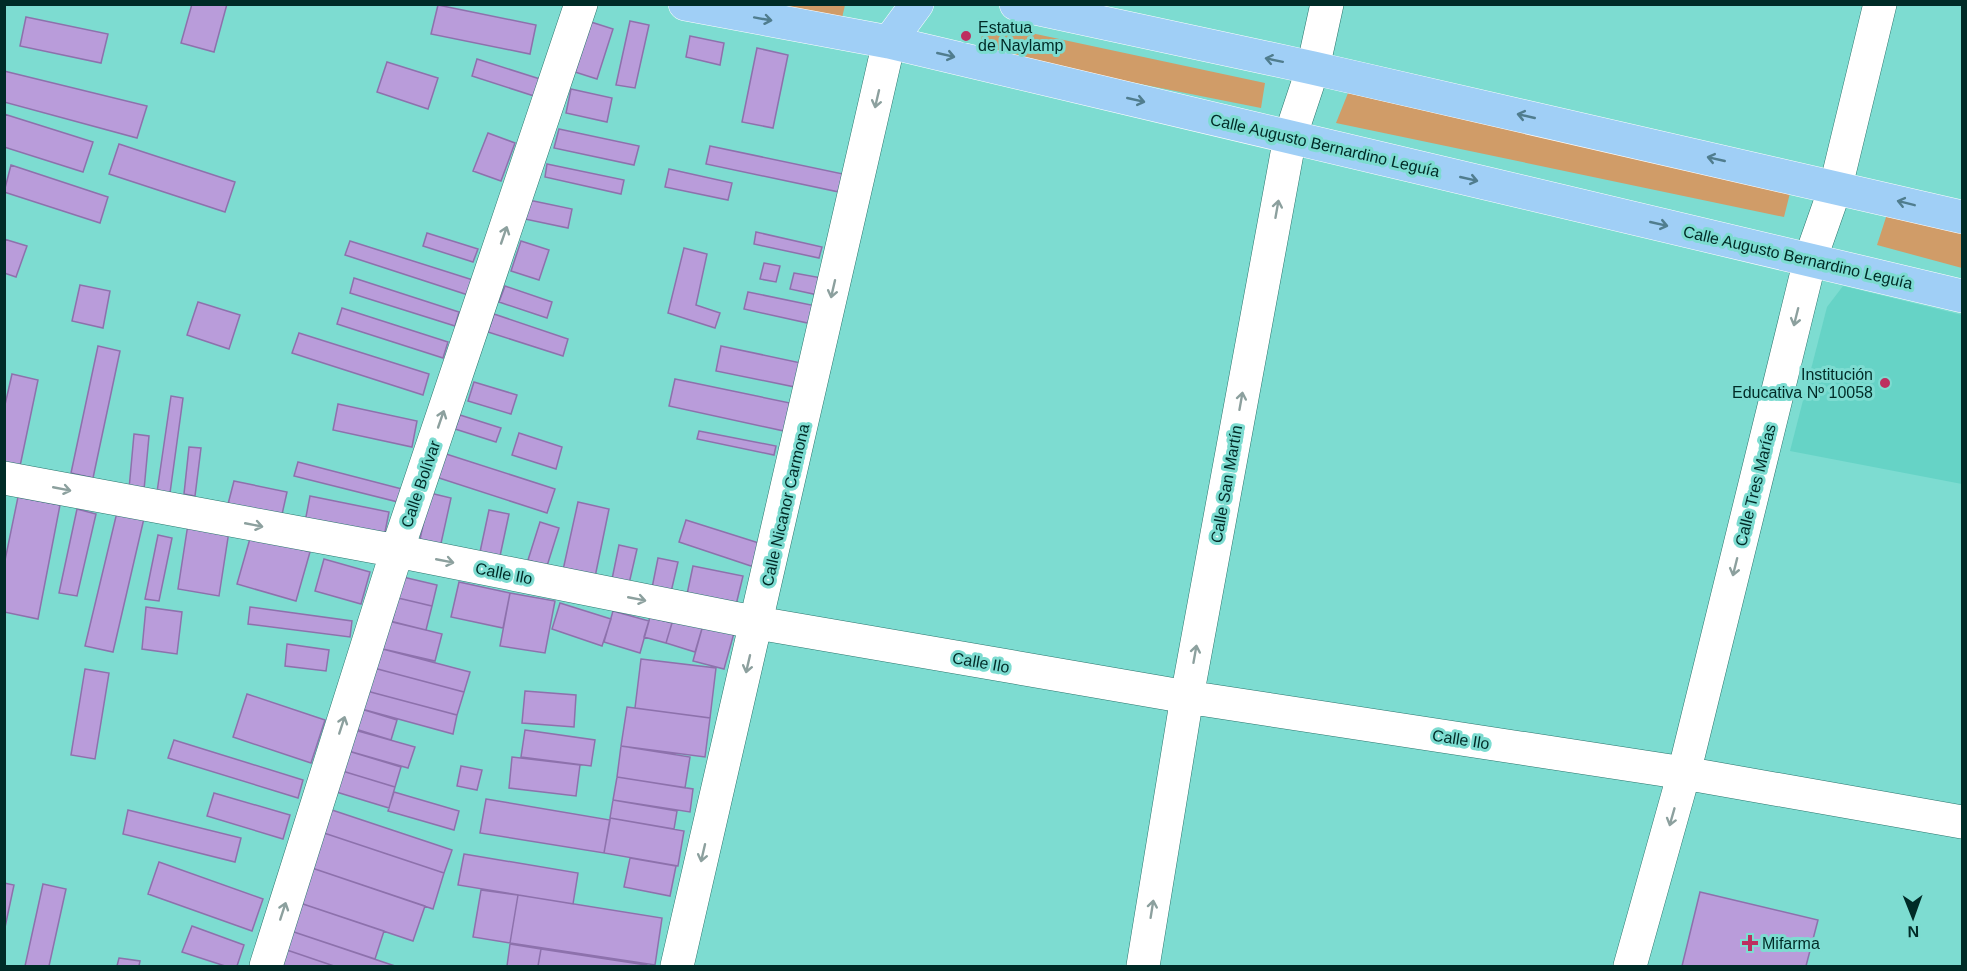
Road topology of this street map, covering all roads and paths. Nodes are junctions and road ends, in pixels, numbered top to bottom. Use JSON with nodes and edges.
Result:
{"nodes":[{"id":1,"x":581,"y":4,"type":"edge"},
{"id":2,"x":685,"y":4,"type":"edge"},
{"id":3,"x":888,"y":4,"type":"edge"},
{"id":4,"x":917,"y":4,"type":"edge"},
{"id":5,"x":1017,"y":4,"type":"edge"},
{"id":6,"x":1327,"y":4,"type":"edge"},
{"id":7,"x":1880,"y":4,"type":"edge"},
{"id":8,"x":890,"y":42,"type":"junction"},
{"id":9,"x":1313,"y":68,"type":"junction"},
{"id":10,"x":1290,"y":137,"type":"junction"},
{"id":11,"x":1836,"y":186,"type":"junction"},
{"id":12,"x":1962,"y":217,"type":"edge"},
{"id":13,"x":1810,"y":260,"type":"junction"},
{"id":14,"x":1962,"y":296,"type":"edge"},
{"id":15,"x":4,"y":478,"type":"edge"},
{"id":16,"x":397,"y":551,"type":"junction"},
{"id":17,"x":758,"y":623,"type":"junction"},
{"id":18,"x":1187,"y":697,"type":"junction"},
{"id":19,"x":1684,"y":773,"type":"junction"},
{"id":20,"x":1962,"y":822,"type":"edge"},
{"id":21,"x":266,"y":966,"type":"edge"},
{"id":22,"x":677,"y":966,"type":"edge"},
{"id":23,"x":1143,"y":966,"type":"edge"},
{"id":24,"x":1630,"y":966,"type":"edge"}],
"edges":[{"from":16,"to":1,"type":"street","name":"Calle Bolívar","one_way":true},
{"from":2,"to":8,"type":"main road","name":"Calle Augusto Bernardino Leguía","one_way":true},
{"from":3,"to":8,"type":"main road"},
{"from":4,"to":8,"type":"main road"},
{"from":9,"to":5,"type":"main road","one_way":true},
{"from":6,"to":9,"type":"street","name":"Calle San Martín"},
{"from":7,"to":11,"type":"street","name":"Calle Tres Marías"},
{"from":8,"to":10,"type":"main road","name":"Calle Augusto Bernardino Leguía","one_way":true},
{"from":8,"to":17,"type":"street","name":"Calle Nicanor Carmona","one_way":true},
{"from":9,"to":10,"type":"street","name":"Calle San Martín"},
{"from":11,"to":9,"type":"main road","one_way":true},
{"from":10,"to":13,"type":"main road","name":"Calle Augusto Bernardino Leguía","one_way":true},
{"from":18,"to":10,"type":"street","name":"Calle San Martín","one_way":true},
{"from":12,"to":11,"type":"main road","one_way":true},
{"from":11,"to":13,"type":"street","name":"Calle Tres Marías"},
{"from":13,"to":14,"type":"main road","name":"Calle Augusto Bernardino Leguía"},
{"from":13,"to":19,"type":"street","name":"Calle Tres Marías","one_way":true},
{"from":15,"to":16,"type":"street","name":"Calle Ilo","one_way":true},
{"from":16,"to":17,"type":"street","name":"Calle Ilo","one_way":true},
{"from":21,"to":16,"type":"street","name":"Calle Bolívar","one_way":true},
{"from":17,"to":18,"type":"street","name":"Calle Ilo"},
{"from":17,"to":22,"type":"street","name":"Calle Nicanor Carmona","one_way":true},
{"from":18,"to":19,"type":"street","name":"Calle Ilo"},
{"from":23,"to":18,"type":"street","name":"Calle San Martín","one_way":true},
{"from":19,"to":20,"type":"street","name":"Calle Ilo"},
{"from":19,"to":24,"type":"street","name":"Calle Tres Marías","one_way":true}]}
